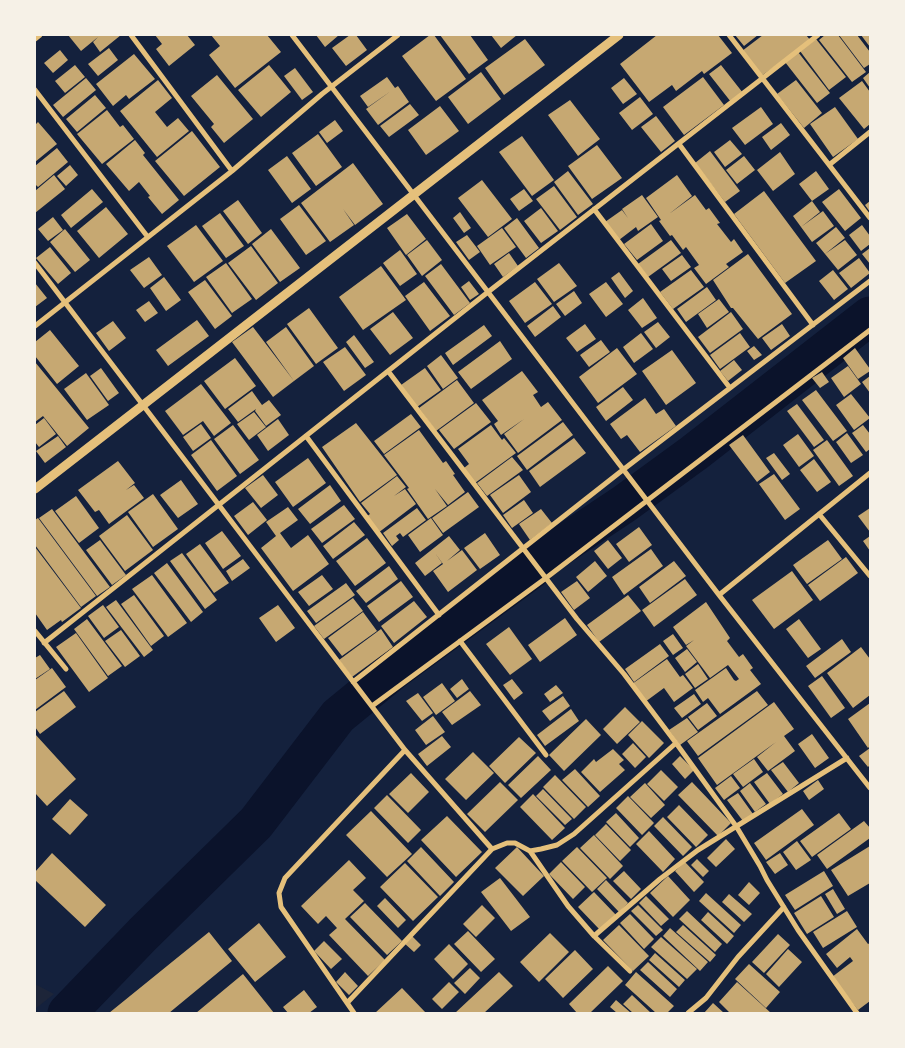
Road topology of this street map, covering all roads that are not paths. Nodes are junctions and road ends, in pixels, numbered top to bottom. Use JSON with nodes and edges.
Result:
{"nodes":[{"id":1,"x":40,"y":35,"type":"edge"},
{"id":2,"x":131,"y":35,"type":"edge"},
{"id":3,"x":292,"y":35,"type":"edge"},
{"id":4,"x":398,"y":35,"type":"edge"},
{"id":5,"x":620,"y":35,"type":"edge"},
{"id":6,"x":729,"y":35,"type":"edge"},
{"id":7,"x":818,"y":35,"type":"edge"},
{"id":8,"x":35,"y":39,"type":"edge"},
{"id":9,"x":762,"y":78,"type":"junction"},
{"id":10,"x":331,"y":87,"type":"junction"},
{"id":11,"x":35,"y":90,"type":"edge"},
{"id":12,"x":870,"y":132,"type":"edge"},
{"id":13,"x":679,"y":144,"type":"junction"},
{"id":14,"x":829,"y":164,"type":"junction"},
{"id":15,"x":232,"y":171,"type":"junction"},
{"id":16,"x":414,"y":195,"type":"junction"},
{"id":17,"x":594,"y":209,"type":"junction"},
{"id":18,"x":870,"y":218,"type":"edge"},
{"id":19,"x":147,"y":236,"type":"junction"},
{"id":20,"x":35,"y":263,"type":"edge"},
{"id":21,"x":870,"y":281,"type":"edge"},
{"id":22,"x":488,"y":292,"type":"junction"},
{"id":23,"x":64,"y":304,"type":"junction"},
{"id":24,"x":813,"y":325,"type":"junction"},
{"id":25,"x":35,"y":326,"type":"edge"},
{"id":26,"x":870,"y":330,"type":"edge"},
{"id":27,"x":388,"y":371,"type":"junction"},
{"id":28,"x":730,"y":388,"type":"junction"},
{"id":29,"x":142,"y":406,"type":"junction"},
{"id":30,"x":306,"y":436,"type":"junction"},
{"id":31,"x":625,"y":471,"type":"junction"},
{"id":32,"x":870,"y":473,"type":"edge"},
{"id":33,"x":35,"y":489,"type":"edge"},
{"id":34,"x":648,"y":501,"type":"junction"},
{"id":35,"x":218,"y":505,"type":"junction"},
{"id":36,"x":820,"y":514,"type":"junction"},
{"id":37,"x":524,"y":548,"type":"junction"},
{"id":38,"x":870,"y":576,"type":"edge"},
{"id":39,"x":546,"y":578,"type":"junction"},
{"id":40,"x":719,"y":595,"type":"junction"},
{"id":41,"x":439,"y":615,"type":"junction"},
{"id":42,"x":35,"y":631,"type":"edge"},
{"id":43,"x":460,"y":641,"type":"junction"},
{"id":44,"x":44,"y":643,"type":"junction"},
{"id":45,"x":66,"y":669,"type":"dead end"},
{"id":46,"x":353,"y":682,"type":"junction"},
{"id":47,"x":372,"y":706,"type":"junction"},
{"id":48,"x":676,"y":743,"type":"junction"},
{"id":49,"x":405,"y":750,"type":"junction"},
{"id":50,"x":546,"y":755,"type":"dead end"},
{"id":51,"x":847,"y":758,"type":"junction"},
{"id":52,"x":870,"y":788,"type":"edge"},
{"id":53,"x":736,"y":826,"type":"junction"},
{"id":54,"x":492,"y":850,"type":"junction"},
{"id":55,"x":530,"y":851,"type":"junction"},
{"id":56,"x":784,"y":907,"type":"junction"},
{"id":57,"x":594,"y":936,"type":"junction"},
{"id":58,"x":630,"y":971,"type":"dead end"},
{"id":59,"x":347,"y":1003,"type":"junction"},
{"id":60,"x":354,"y":1013,"type":"edge"},
{"id":61,"x":688,"y":1013,"type":"edge"},
{"id":62,"x":857,"y":1013,"type":"edge"}],
"edges":[{"from":1,"to":8,"type":"street"},
{"from":2,"to":15,"type":"street"},
{"from":3,"to":10,"type":"street"},
{"from":4,"to":10,"type":"street"},
{"from":5,"to":16,"type":"street"},
{"from":6,"to":9,"type":"street"},
{"from":7,"to":9,"type":"street"},
{"from":9,"to":13,"type":"street"},
{"from":9,"to":14,"type":"street"},
{"from":10,"to":15,"type":"street"},
{"from":10,"to":16,"type":"street"},
{"from":11,"to":19,"type":"street"},
{"from":12,"to":14,"type":"street"},
{"from":13,"to":17,"type":"street"},
{"from":13,"to":24,"type":"street"},
{"from":14,"to":18,"type":"street"},
{"from":15,"to":19,"type":"street"},
{"from":16,"to":22,"type":"street"},
{"from":16,"to":29,"type":"street"},
{"from":17,"to":22,"type":"street"},
{"from":17,"to":28,"type":"street"},
{"from":19,"to":23,"type":"street"},
{"from":20,"to":23,"type":"street"},
{"from":21,"to":24,"type":"street"},
{"from":22,"to":27,"type":"street"},
{"from":22,"to":31,"type":"street"},
{"from":23,"to":25,"type":"street"},
{"from":23,"to":29,"type":"street"},
{"from":24,"to":28,"type":"street"},
{"from":26,"to":34,"type":"street"},
{"from":27,"to":30,"type":"street"},
{"from":27,"to":37,"type":"street"},
{"from":28,"to":31,"type":"street"},
{"from":29,"to":33,"type":"street"},
{"from":29,"to":35,"type":"street"},
{"from":30,"to":35,"type":"street"},
{"from":30,"to":41,"type":"street"},
{"from":31,"to":34,"type":"street"},
{"from":31,"to":37,"type":"street"},
{"from":32,"to":36,"type":"street"},
{"from":34,"to":39,"type":"street"},
{"from":34,"to":40,"type":"street"},
{"from":35,"to":44,"type":"street"},
{"from":35,"to":46,"type":"street"},
{"from":36,"to":38,"type":"street"},
{"from":36,"to":40,"type":"street"},
{"from":37,"to":39,"type":"street"},
{"from":37,"to":41,"type":"street"},
{"from":39,"to":43,"type":"street"},
{"from":39,"to":48,"type":"street"},
{"from":40,"to":51,"type":"street"},
{"from":41,"to":46,"type":"street"},
{"from":42,"to":44,"type":"street"},
{"from":43,"to":47,"type":"street"},
{"from":43,"to":50,"type":"street"},
{"from":44,"to":45,"type":"street"},
{"from":46,"to":47,"type":"street"},
{"from":47,"to":49,"type":"street"},
{"from":48,"to":53,"type":"street"},
{"from":48,"to":55,"type":"street"},
{"from":49,"to":54,"type":"street"},
{"from":49,"to":59,"type":"street"},
{"from":51,"to":52,"type":"street"},
{"from":51,"to":53,"type":"street"},
{"from":53,"to":56,"type":"street"},
{"from":53,"to":57,"type":"street"},
{"from":54,"to":55,"type":"street"},
{"from":54,"to":59,"type":"street"},
{"from":55,"to":57,"type":"street"},
{"from":56,"to":61,"type":"street"},
{"from":56,"to":62,"type":"street"},
{"from":57,"to":58,"type":"street"},
{"from":59,"to":60,"type":"street"}]}
